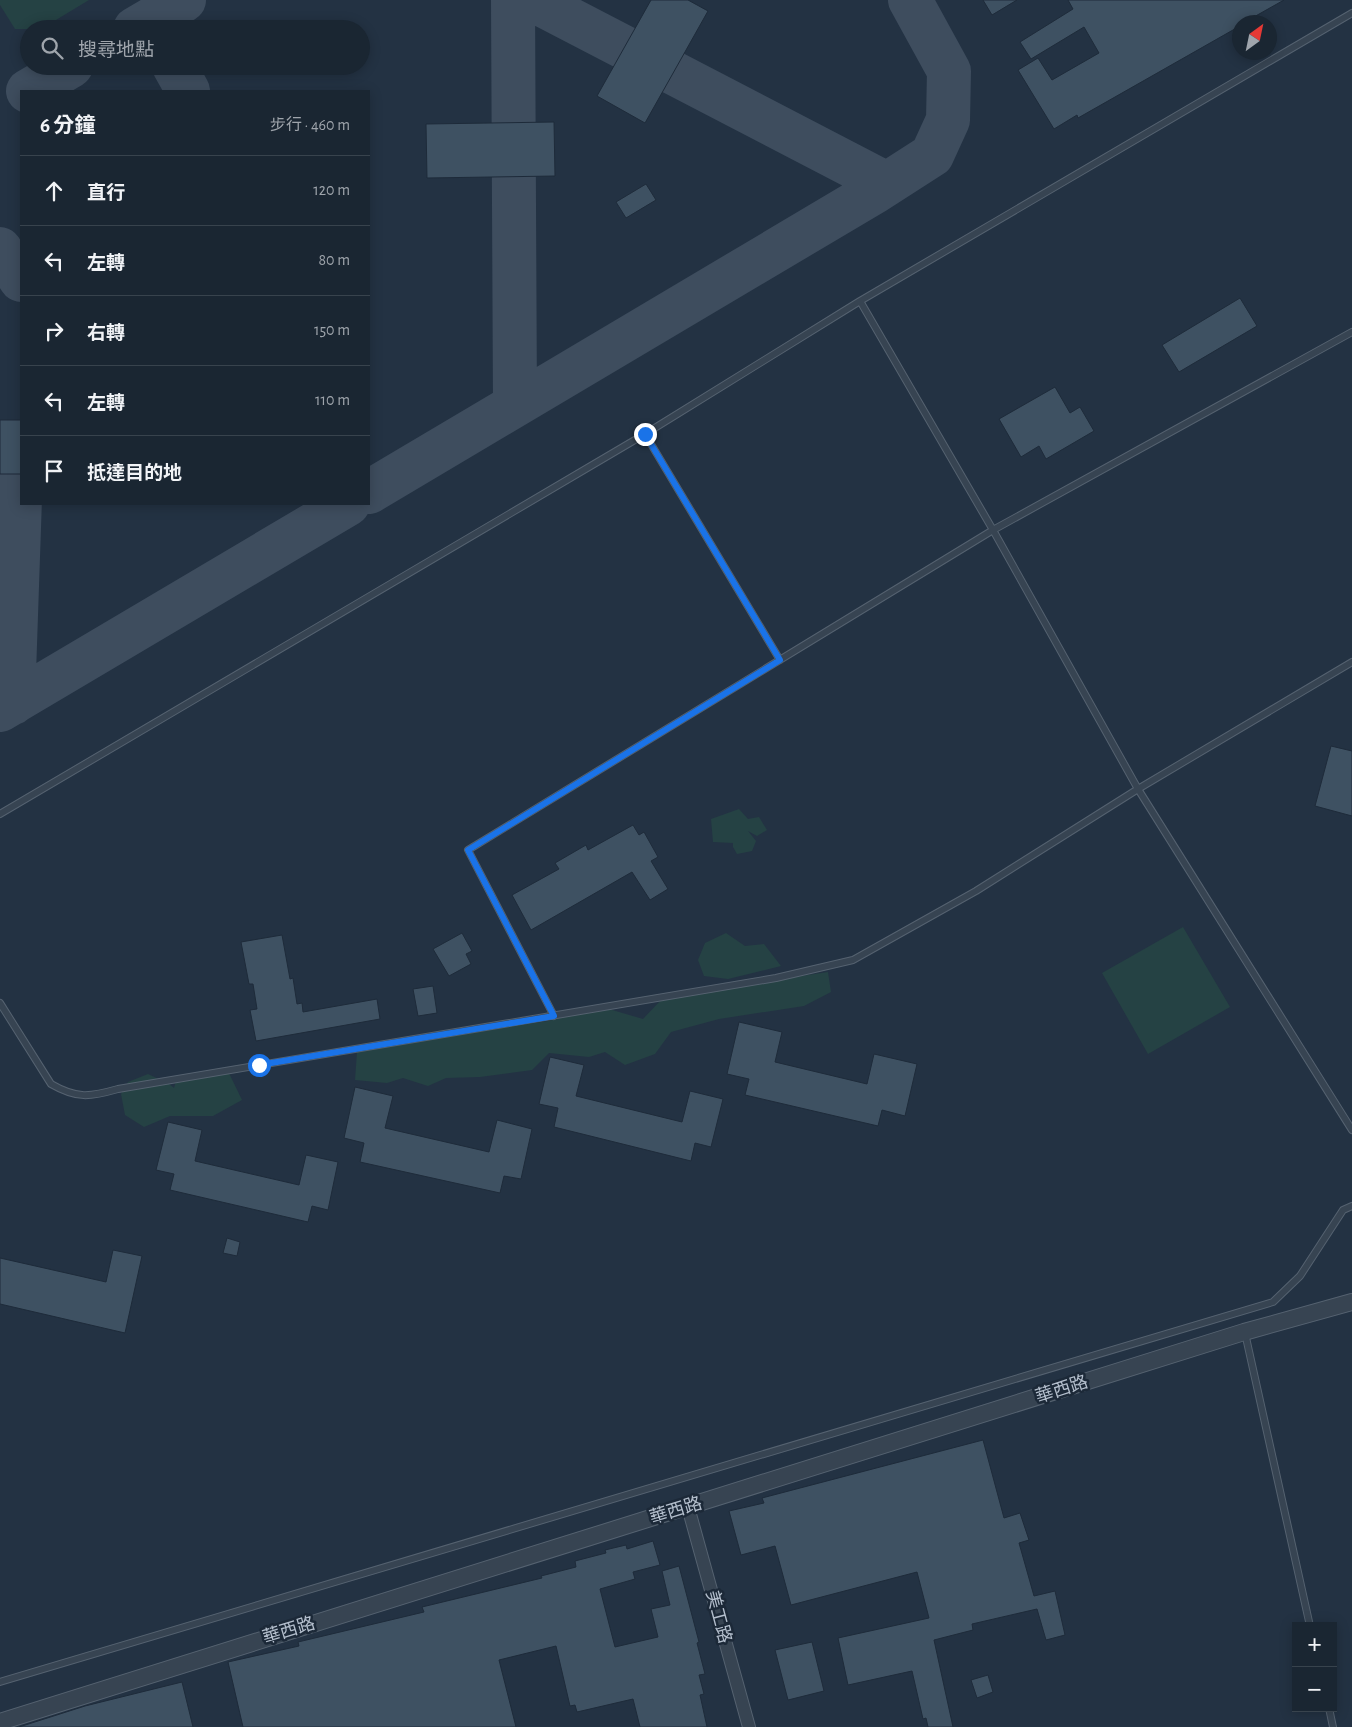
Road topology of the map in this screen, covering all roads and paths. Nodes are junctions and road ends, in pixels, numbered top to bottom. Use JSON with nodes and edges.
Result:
{"nodes":[{"id":1,"x":1352,"y":13,"type":"edge"},
{"id":2,"x":860,"y":301,"type":"junction"},
{"id":3,"x":1352,"y":332,"type":"edge"},
{"id":4,"x":645,"y":434,"type":"junction"},
{"id":5,"x":993,"y":530,"type":"junction"},
{"id":6,"x":780,"y":660,"type":"junction"},
{"id":7,"x":1352,"y":662,"type":"edge"},
{"id":8,"x":1138,"y":789,"type":"junction"},
{"id":9,"x":0,"y":814,"type":"edge"},
{"id":10,"x":0,"y":1003,"type":"edge"},
{"id":11,"x":554,"y":1016,"type":"junction"},
{"id":12,"x":1352,"y":1130,"type":"edge"},
{"id":13,"x":1352,"y":1206,"type":"edge"},
{"id":14,"x":1352,"y":1302,"type":"edge"},
{"id":15,"x":1244,"y":1332,"type":"junction"},
{"id":16,"x":688,"y":1507,"type":"junction"},
{"id":17,"x":1309,"y":1622,"type":"edge"},
{"id":18,"x":0,"y":1682,"type":"edge"},
{"id":19,"x":1330,"y":1712,"type":"edge"},
{"id":20,"x":0,"y":1722,"type":"edge"},
{"id":21,"x":749,"y":1727,"type":"edge"},
{"id":22,"x":1333,"y":1727,"type":"edge"}],
"edges":[{"from":1,"to":2,"type":"lane"},
{"from":2,"to":4,"type":"lane"},
{"from":2,"to":5,"type":"lane"},
{"from":3,"to":5,"type":"lane"},
{"from":4,"to":6,"type":"lane"},
{"from":4,"to":9,"type":"lane"},
{"from":5,"to":6,"type":"lane"},
{"from":5,"to":8,"type":"lane"},
{"from":6,"to":11,"type":"lane"},
{"from":7,"to":8,"type":"lane"},
{"from":8,"to":11,"type":"lane"},
{"from":8,"to":12,"type":"lane"},
{"from":10,"to":11,"type":"lane"},
{"from":13,"to":18,"type":"lane"},
{"from":14,"to":15,"type":"street","name":"華西路"},
{"from":15,"to":16,"type":"street","name":"華西路"},
{"from":15,"to":17,"type":"lane"},
{"from":16,"to":20,"type":"street","name":"華西路"},
{"from":16,"to":21,"type":"street","name":"美工路"},
{"from":19,"to":22,"type":"lane"}]}
